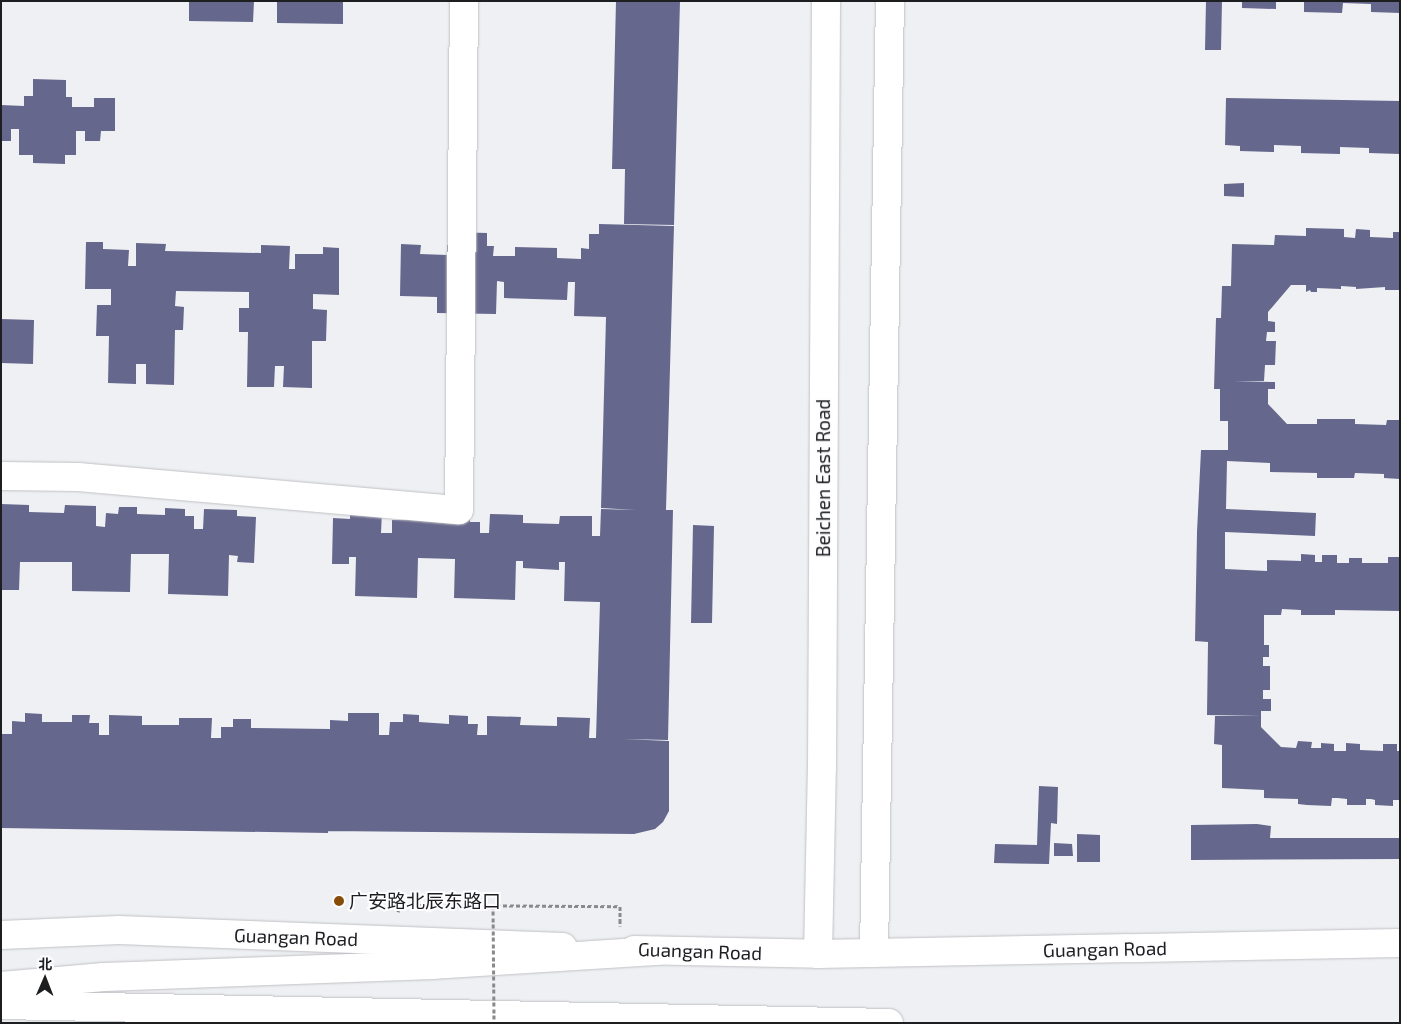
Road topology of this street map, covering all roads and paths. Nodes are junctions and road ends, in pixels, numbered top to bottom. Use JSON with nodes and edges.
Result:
{"nodes":[{"id":1,"x":464,"y":1,"type":"edge"},
{"id":2,"x":826,"y":1,"type":"edge"},
{"id":3,"x":890,"y":1,"type":"edge"},
{"id":4,"x":1,"y":476,"type":"edge"},
{"id":5,"x":399,"y":905,"type":"dead end"},
{"id":6,"x":493,"y":905,"type":"junction"},
{"id":7,"x":620,"y":906,"type":"dead end"},
{"id":8,"x":1,"y":935,"type":"edge"},
{"id":9,"x":1400,"y":943,"type":"edge"},
{"id":10,"x":1293,"y":945,"type":"junction"},
{"id":11,"x":1400,"y":950,"type":"edge"},
{"id":12,"x":658,"y":951,"type":"junction"},
{"id":13,"x":874,"y":953,"type":"junction"},
{"id":14,"x":818,"y":954,"type":"junction"},
{"id":15,"x":1,"y":986,"type":"edge"},
{"id":16,"x":1,"y":1005,"type":"edge"},
{"id":17,"x":494,"y":1023,"type":"edge"},
{"id":18,"x":889,"y":1023,"type":"edge"}],
"edges":[{"from":1,"to":4,"type":"main road"},
{"from":2,"to":14,"type":"main road","name":"Beichen East Road"},
{"from":3,"to":13,"type":"main road"},
{"from":5,"to":6,"type":"path"},
{"from":6,"to":7,"type":"path"},
{"from":6,"to":17,"type":"path","bridge":true},
{"from":8,"to":12,"type":"main road","name":"Guangan Road"},
{"from":9,"to":10,"type":"main road","name":"Guangan Road"},
{"from":10,"to":11,"type":"main road"},
{"from":10,"to":13,"type":"main road","name":"Guangan Road"},
{"from":12,"to":14,"type":"main road","name":"Guangan Road"},
{"from":12,"to":15,"type":"main road"},
{"from":13,"to":14,"type":"main road","name":"Guangan Road"},
{"from":16,"to":18,"type":"main road"}]}
